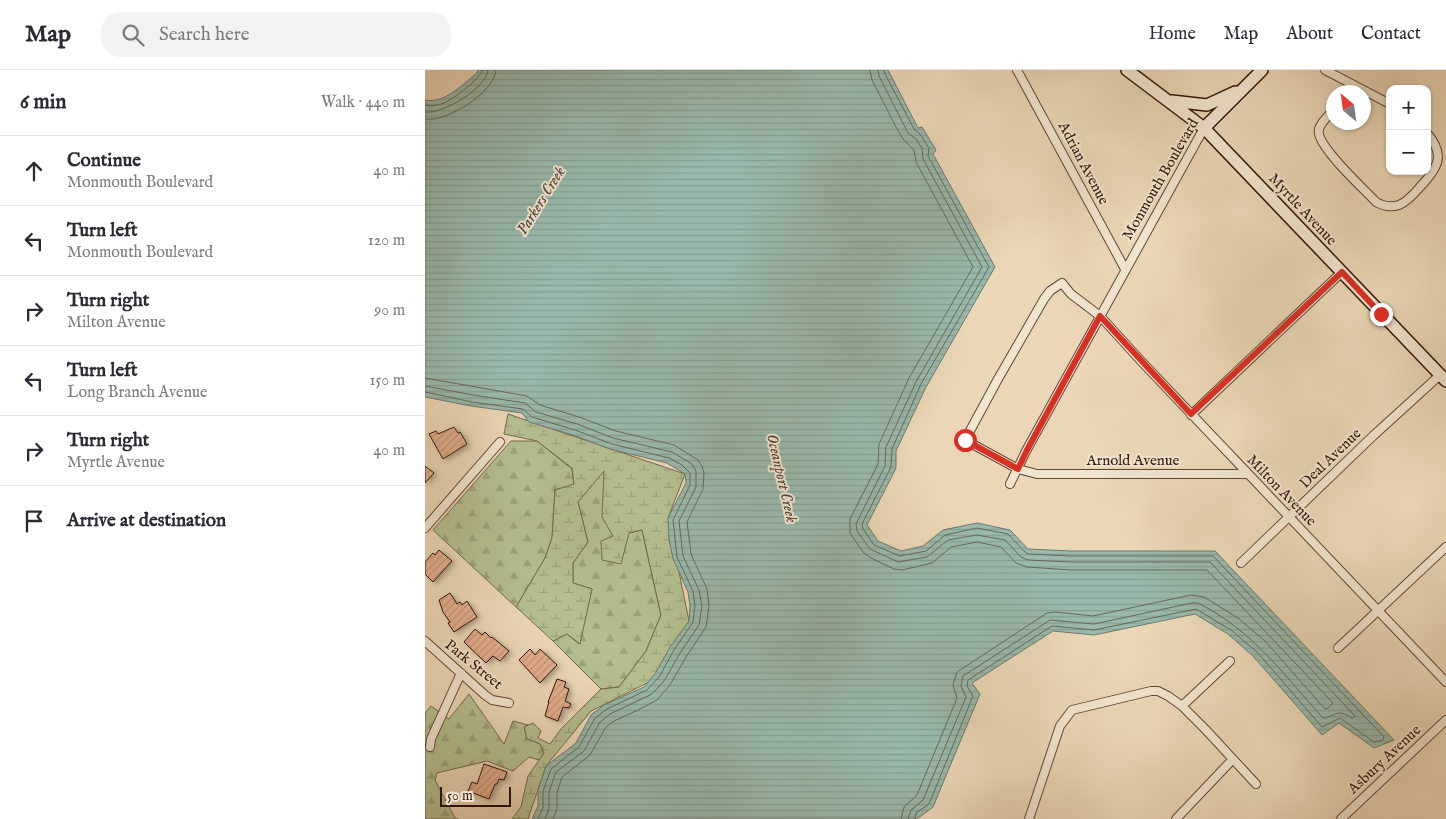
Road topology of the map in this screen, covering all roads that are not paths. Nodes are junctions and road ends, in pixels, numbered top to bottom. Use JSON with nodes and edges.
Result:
{"nodes":[{"id":1,"x":1017,"y":70,"type":"edge"},
{"id":2,"x":1127,"y":70,"type":"edge"},
{"id":3,"x":1262,"y":70,"type":"edge"},
{"id":4,"x":1325,"y":70,"type":"edge"},
{"id":5,"x":1347,"y":85,"type":"edge"},
{"id":6,"x":1244,"y":88,"type":"junction"},
{"id":7,"x":1371,"y":97,"type":"edge"},
{"id":8,"x":1170,"y":101,"type":"junction"},
{"id":9,"x":1386,"y":102,"type":"edge"},
{"id":10,"x":1326,"y":119,"type":"edge"},
{"id":11,"x":1204,"y":128,"type":"junction"},
{"id":12,"x":1431,"y":137,"type":"edge"},
{"id":13,"x":1125,"y":269,"type":"junction"},
{"id":14,"x":1342,"y":272,"type":"junction"},
{"id":15,"x":1100,"y":316,"type":"junction"},
{"id":16,"x":1443,"y":378,"type":"edge"},
{"id":17,"x":1191,"y":414,"type":"junction"},
{"id":18,"x":499,"y":442,"type":"dead end"},
{"id":19,"x":1018,"y":469,"type":"junction"},
{"id":20,"x":1247,"y":474,"type":"junction"},
{"id":21,"x":1010,"y":484,"type":"dead end"},
{"id":22,"x":1288,"y":517,"type":"junction"},
{"id":23,"x":425,"y":528,"type":"edge"},
{"id":24,"x":1446,"y":547,"type":"edge"},
{"id":25,"x":1241,"y":563,"type":"dead end"},
{"id":26,"x":1378,"y":611,"type":"junction"},
{"id":27,"x":425,"y":641,"type":"edge"},
{"id":28,"x":1338,"y":648,"type":"dead end"},
{"id":29,"x":1230,"y":661,"type":"dead end"},
{"id":30,"x":461,"y":673,"type":"junction"},
{"id":31,"x":1446,"y":682,"type":"edge"},
{"id":32,"x":509,"y":703,"type":"dead end"},
{"id":33,"x":1181,"y":706,"type":"junction"},
{"id":34,"x":1446,"y":720,"type":"edge"},
{"id":35,"x":430,"y":747,"type":"dead end"},
{"id":36,"x":1233,"y":759,"type":"junction"},
{"id":37,"x":1256,"y":784,"type":"dead end"},
{"id":38,"x":1029,"y":819,"type":"edge"},
{"id":39,"x":1176,"y":819,"type":"edge"},
{"id":40,"x":1341,"y":819,"type":"edge"}],
"edges":[{"from":1,"to":13,"type":"street","name":"Adrian Avenue"},
{"from":2,"to":8,"type":"street","name":"Myrtle Avenue"},
{"from":3,"to":6,"type":"street","name":"Monmouth Boulevard"},
{"from":4,"to":5,"type":"street"},
{"from":6,"to":8,"type":"street"},
{"from":6,"to":11,"type":"street","name":"Monmouth Boulevard"},
{"from":7,"to":9,"type":"street"},
{"from":8,"to":11,"type":"street","name":"Myrtle Avenue"},
{"from":10,"to":12,"type":"street"},
{"from":11,"to":13,"type":"street","name":"Monmouth Boulevard"},
{"from":11,"to":14,"type":"street","name":"Myrtle Avenue"},
{"from":13,"to":15,"type":"street","name":"Monmouth Boulevard"},
{"from":14,"to":16,"type":"street","name":"Myrtle Avenue"},
{"from":14,"to":17,"type":"street"},
{"from":15,"to":17,"type":"street","name":"Milton Avenue"},
{"from":15,"to":19,"type":"street","name":"Monmouth Boulevard"},
{"from":15,"to":19,"type":"street"},
{"from":16,"to":22,"type":"street","name":"Deal Avenue"},
{"from":17,"to":20,"type":"street","name":"Milton Avenue"},
{"from":18,"to":23,"type":"street"},
{"from":19,"to":20,"type":"street","name":"Arnold Avenue"},
{"from":19,"to":21,"type":"street","name":"Monmouth Boulevard"},
{"from":20,"to":22,"type":"street","name":"Milton Avenue"},
{"from":22,"to":25,"type":"street","name":"Deal Avenue"},
{"from":22,"to":26,"type":"street","name":"Milton Avenue"},
{"from":24,"to":26,"type":"street"},
{"from":26,"to":28,"type":"street"},
{"from":26,"to":31,"type":"street","name":"Milton Avenue"},
{"from":27,"to":30,"type":"street","name":"Park Street"},
{"from":29,"to":33,"type":"street"},
{"from":30,"to":32,"type":"street","name":"Park Street"},
{"from":30,"to":35,"type":"street"},
{"from":33,"to":36,"type":"street"},
{"from":33,"to":38,"type":"street"},
{"from":34,"to":40,"type":"street","name":"Asbury Avenue"},
{"from":36,"to":37,"type":"street"},
{"from":36,"to":39,"type":"street"}]}
